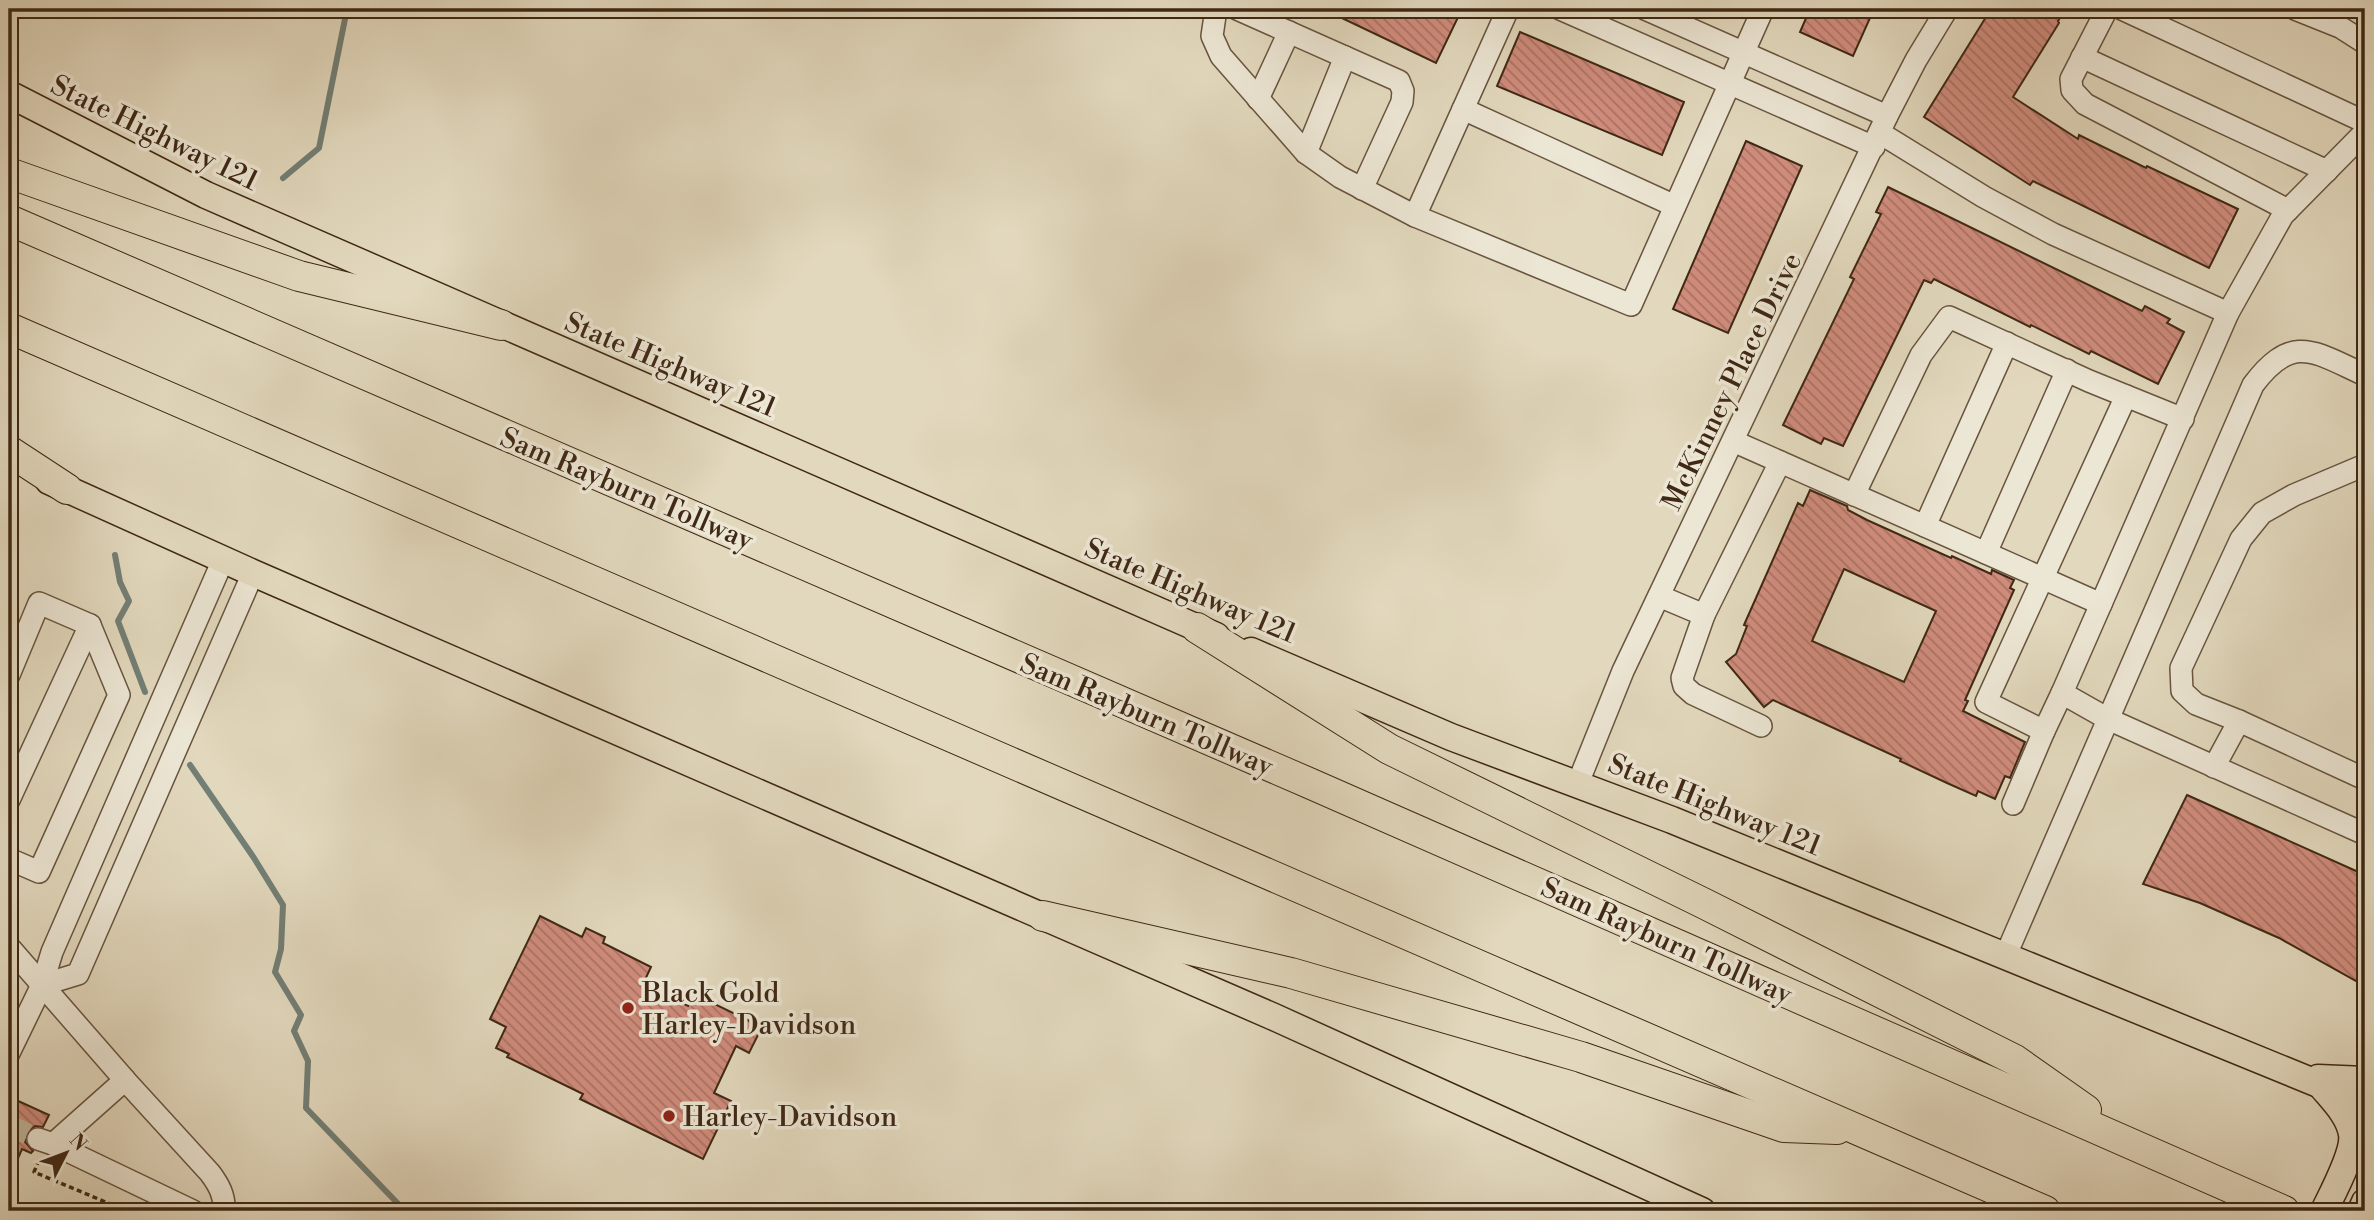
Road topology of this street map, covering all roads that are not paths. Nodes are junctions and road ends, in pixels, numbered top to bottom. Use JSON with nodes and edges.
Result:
{"nodes":[{"id":1,"x":1216,"y":9,"type":"edge"},
{"id":2,"x":1237,"y":9,"type":"edge"},
{"id":3,"x":1508,"y":9,"type":"edge"},
{"id":4,"x":1560,"y":9,"type":"edge"},
{"id":5,"x":1645,"y":9,"type":"edge"},
{"id":6,"x":1763,"y":9,"type":"edge"},
{"id":7,"x":1947,"y":9,"type":"edge"},
{"id":8,"x":2107,"y":9,"type":"edge"},
{"id":9,"x":2122,"y":9,"type":"edge"},
{"id":10,"x":2295,"y":9,"type":"edge"},
{"id":11,"x":1289,"y":32,"type":"junction"},
{"id":12,"x":2365,"y":43,"type":"edge"},
{"id":13,"x":1743,"y":52,"type":"junction"},
{"id":14,"x":1345,"y":57,"type":"junction"},
{"id":15,"x":2082,"y":57,"type":"junction"},
{"id":16,"x":1730,"y":83,"type":"junction"},
{"id":17,"x":9,"y":94,"type":"edge"},
{"id":18,"x":1258,"y":99,"type":"junction"},
{"id":19,"x":1463,"y":108,"type":"junction"},
{"id":20,"x":2365,"y":122,"type":"edge"},
{"id":21,"x":1880,"y":132,"type":"junction"},
{"id":22,"x":2365,"y":132,"type":"edge"},
{"id":23,"x":1306,"y":153,"type":"junction"},
{"id":24,"x":2328,"y":171,"type":"junction"},
{"id":25,"x":9,"y":173,"type":"edge"},
{"id":26,"x":1362,"y":189,"type":"junction"},
{"id":27,"x":1675,"y":206,"type":"junction"},
{"id":28,"x":2288,"y":209,"type":"junction"},
{"id":29,"x":1415,"y":216,"type":"junction"},
{"id":30,"x":9,"y":220,"type":"edge"},
{"id":31,"x":2228,"y":313,"type":"junction"},
{"id":32,"x":500,"y":325,"type":"junction"},
{"id":33,"x":9,"y":328,"type":"edge"},
{"id":34,"x":2007,"y":343,"type":"junction"},
{"id":35,"x":2067,"y":370,"type":"junction"},
{"id":36,"x":2365,"y":375,"type":"edge"},
{"id":37,"x":2126,"y":396,"type":"junction"},
{"id":38,"x":2183,"y":419,"type":"junction"},
{"id":39,"x":1733,"y":441,"type":"junction"},
{"id":40,"x":9,"y":451,"type":"edge"},
{"id":41,"x":1780,"y":462,"type":"junction"},
{"id":42,"x":9,"y":464,"type":"edge"},
{"id":43,"x":2365,"y":465,"type":"edge"},
{"id":44,"x":67,"y":489,"type":"junction"},
{"id":45,"x":1854,"y":495,"type":"junction"},
{"id":46,"x":1926,"y":526,"type":"junction"},
{"id":47,"x":1986,"y":553,"type":"junction"},
{"id":48,"x":223,"y":560,"type":"junction"},
{"id":49,"x":253,"y":573,"type":"junction"},
{"id":50,"x":2043,"y":578,"type":"junction"},
{"id":51,"x":1659,"y":596,"type":"junction"},
{"id":52,"x":2101,"y":604,"type":"junction"},
{"id":53,"x":1704,"y":615,"type":"junction"},
{"id":54,"x":90,"y":625,"type":"junction"},
{"id":55,"x":1197,"y":628,"type":"junction"},
{"id":56,"x":9,"y":675,"type":"edge"},
{"id":57,"x":2062,"y":693,"type":"junction"},
{"id":58,"x":2108,"y":719,"type":"junction"},
{"id":59,"x":2239,"y":722,"type":"junction"},
{"id":60,"x":1761,"y":726,"type":"dead end"},
{"id":61,"x":2044,"y":731,"type":"junction"},
{"id":62,"x":2214,"y":766,"type":"junction"},
{"id":63,"x":2365,"y":779,"type":"edge"},
{"id":64,"x":1578,"y":783,"type":"junction"},
{"id":65,"x":9,"y":800,"type":"edge"},
{"id":66,"x":2013,"y":804,"type":"dead end"},
{"id":67,"x":2365,"y":834,"type":"edge"},
{"id":68,"x":9,"y":859,"type":"edge"},
{"id":69,"x":1044,"y":916,"type":"junction"},
{"id":70,"x":9,"y":947,"type":"edge"},
{"id":71,"x":2005,"y":957,"type":"junction"},
{"id":72,"x":42,"y":985,"type":"junction"},
{"id":73,"x":9,"y":1053,"type":"edge"},
{"id":74,"x":125,"y":1080,"type":"junction"},
{"id":75,"x":2365,"y":1080,"type":"edge"},
{"id":76,"x":2310,"y":1082,"type":"junction"},
{"id":77,"x":2365,"y":1103,"type":"edge"},
{"id":78,"x":1855,"y":1130,"type":"junction"},
{"id":79,"x":2138,"y":1147,"type":"junction"},
{"id":80,"x":2365,"y":1202,"type":"edge"},
{"id":81,"x":2272,"y":1206,"type":"edge"},
{"id":82,"x":193,"y":1211,"type":"edge"},
{"id":83,"x":224,"y":1211,"type":"edge"},
{"id":84,"x":1702,"y":1211,"type":"edge"},
{"id":85,"x":2045,"y":1211,"type":"edge"},
{"id":86,"x":2324,"y":1211,"type":"edge"},
{"id":87,"x":2361,"y":1211,"type":"edge"}],
"edges":[{"from":1,"to":18,"type":"street"},
{"from":2,"to":11,"type":"street"},
{"from":3,"to":19,"type":"street"},
{"from":4,"to":16,"type":"street"},
{"from":5,"to":13,"type":"street"},
{"from":6,"to":13,"type":"street"},
{"from":7,"to":21,"type":"street","name":"McKinney Place Drive"},
{"from":8,"to":15,"type":"street"},
{"from":9,"to":20,"type":"street"},
{"from":10,"to":12,"type":"street"},
{"from":11,"to":14,"type":"street"},
{"from":11,"to":18,"type":"street"},
{"from":13,"to":16,"type":"street"},
{"from":13,"to":21,"type":"street"},
{"from":14,"to":23,"type":"street"},
{"from":14,"to":26,"type":"street"},
{"from":15,"to":24,"type":"street"},
{"from":15,"to":28,"type":"street"},
{"from":16,"to":21,"type":"street"},
{"from":16,"to":27,"type":"street"},
{"from":17,"to":32,"type":"main road","name":"State Highway 121"},
{"from":18,"to":23,"type":"street"},
{"from":19,"to":27,"type":"street"},
{"from":19,"to":29,"type":"street"},
{"from":21,"to":31,"type":"street"},
{"from":21,"to":39,"type":"street","name":"McKinney Place Drive"},
{"from":22,"to":24,"type":"street"},
{"from":23,"to":26,"type":"street"},
{"from":24,"to":28,"type":"street"},
{"from":25,"to":32,"type":"highway"},
{"from":26,"to":29,"type":"street"},
{"from":27,"to":29,"type":"street"},
{"from":28,"to":31,"type":"street"},
{"from":30,"to":79,"type":"highway","name":"Sam Rayburn Tollway"},
{"from":31,"to":38,"type":"street"},
{"from":32,"to":55,"type":"main road","name":"State Highway 121"},
{"from":33,"to":78,"type":"highway"},
{"from":34,"to":35,"type":"street"},
{"from":34,"to":45,"type":"street"},
{"from":34,"to":46,"type":"street"},
{"from":35,"to":37,"type":"street"},
{"from":35,"to":47,"type":"street"},
{"from":36,"to":58,"type":"street"},
{"from":37,"to":38,"type":"street"},
{"from":37,"to":50,"type":"street"},
{"from":38,"to":52,"type":"street"},
{"from":39,"to":41,"type":"street"},
{"from":39,"to":51,"type":"street","name":"McKinney Place Drive"},
{"from":40,"to":44,"type":"highway"},
{"from":41,"to":45,"type":"street"},
{"from":41,"to":53,"type":"street"},
{"from":42,"to":44,"type":"main road"},
{"from":43,"to":59,"type":"street"},
{"from":44,"to":48,"type":"main road"},
{"from":45,"to":46,"type":"street"},
{"from":46,"to":47,"type":"street"},
{"from":47,"to":50,"type":"street"},
{"from":48,"to":49,"type":"main road"},
{"from":48,"to":72,"type":"street"},
{"from":49,"to":69,"type":"main road"},
{"from":49,"to":72,"type":"street"},
{"from":50,"to":52,"type":"street"},
{"from":50,"to":61,"type":"street"},
{"from":51,"to":53,"type":"street"},
{"from":51,"to":64,"type":"street","name":"McKinney Place Drive"},
{"from":52,"to":57,"type":"street"},
{"from":53,"to":60,"type":"street"},
{"from":54,"to":56,"type":"street"},
{"from":54,"to":65,"type":"street"},
{"from":54,"to":68,"type":"street"},
{"from":55,"to":64,"type":"main road","name":"State Highway 121"},
{"from":55,"to":79,"type":"highway"},
{"from":57,"to":58,"type":"street"},
{"from":57,"to":61,"type":"street"},
{"from":58,"to":62,"type":"street"},
{"from":58,"to":71,"type":"street"},
{"from":59,"to":62,"type":"street"},
{"from":59,"to":63,"type":"street"},
{"from":61,"to":66,"type":"street"},
{"from":62,"to":67,"type":"street"},
{"from":64,"to":71,"type":"main road","name":"State Highway 121"},
{"from":69,"to":78,"type":"highway"},
{"from":69,"to":84,"type":"main road"},
{"from":70,"to":72,"type":"street"},
{"from":71,"to":76,"type":"main road","name":"State Highway 121"},
{"from":72,"to":73,"type":"street"},
{"from":72,"to":74,"type":"street"},
{"from":74,"to":82,"type":"street"},
{"from":74,"to":83,"type":"street"},
{"from":75,"to":76,"type":"main road"},
{"from":76,"to":77,"type":"main road","name":"State Highway 121"},
{"from":76,"to":86,"type":"main road"},
{"from":78,"to":85,"type":"highway"},
{"from":79,"to":81,"type":"highway","name":"Sam Rayburn Tollway"},
{"from":80,"to":87,"type":"main road"}]}
